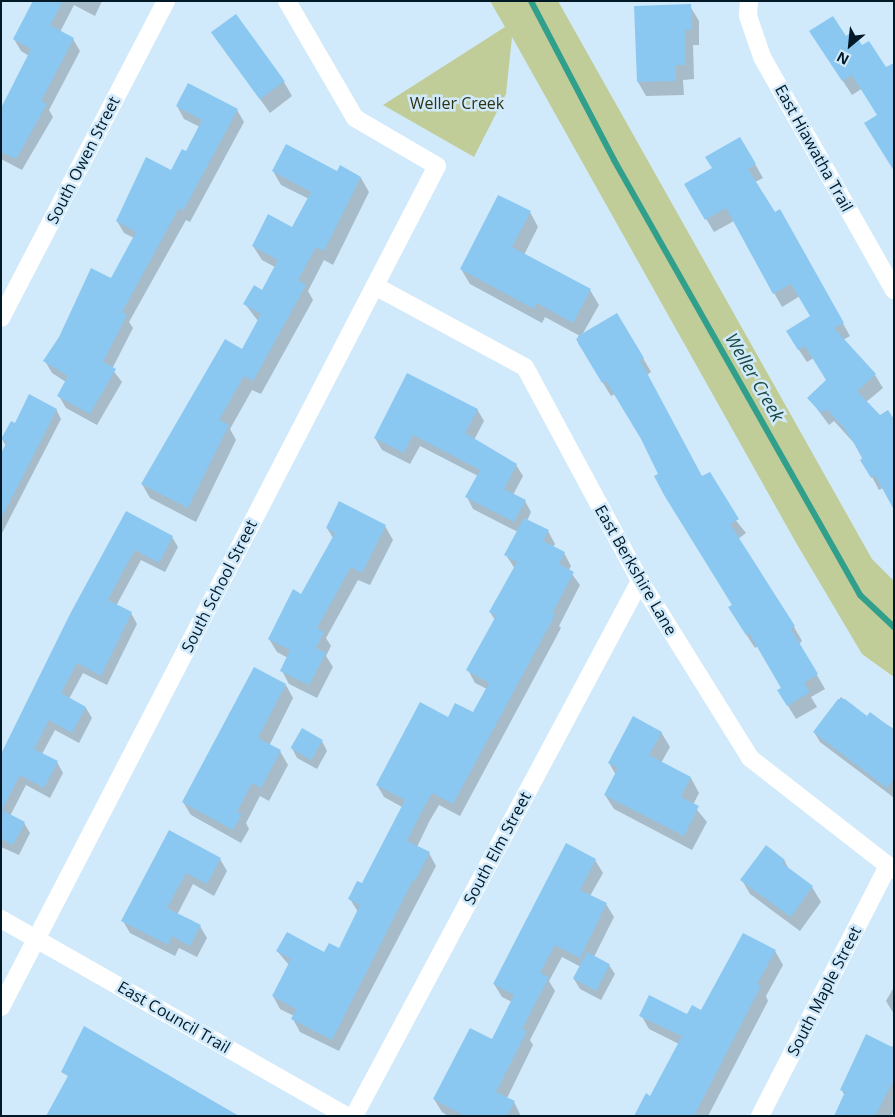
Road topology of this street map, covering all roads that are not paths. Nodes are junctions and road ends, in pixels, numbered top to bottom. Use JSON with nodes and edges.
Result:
{"nodes":[{"id":1,"x":166,"y":1,"type":"edge"},
{"id":2,"x":287,"y":1,"type":"edge"},
{"id":3,"x":749,"y":1,"type":"edge"},
{"id":4,"x":375,"y":286,"type":"junction"},
{"id":5,"x":894,"y":290,"type":"edge"},
{"id":6,"x":1,"y":318,"type":"edge"},
{"id":7,"x":640,"y":581,"type":"junction"},
{"id":8,"x":891,"y":868,"type":"edge"},
{"id":9,"x":1,"y":919,"type":"edge"},
{"id":10,"x":36,"y":939,"type":"junction"},
{"id":11,"x":1,"y":1007,"type":"edge"},
{"id":12,"x":347,"y":1116,"type":"edge"},
{"id":13,"x":354,"y":1116,"type":"edge"},
{"id":14,"x":760,"y":1116,"type":"edge"}],
"edges":[{"from":1,"to":6,"type":"street","name":"South Owen Street"},
{"from":2,"to":4,"type":"street","name":"South School Street"},
{"from":3,"to":5,"type":"street","name":"East Hiawatha Trail"},
{"from":4,"to":7,"type":"street","name":"East Berkshire Lane"},
{"from":4,"to":10,"type":"street","name":"South School Street"},
{"from":7,"to":8,"type":"street","name":"East Berkshire Lane"},
{"from":7,"to":13,"type":"street","name":"South Elm Street"},
{"from":8,"to":14,"type":"street","name":"South Maple Street"},
{"from":9,"to":10,"type":"street","name":"East Council Trail"},
{"from":10,"to":11,"type":"street","name":"South School Street"},
{"from":10,"to":12,"type":"street","name":"East Council Trail"}]}
